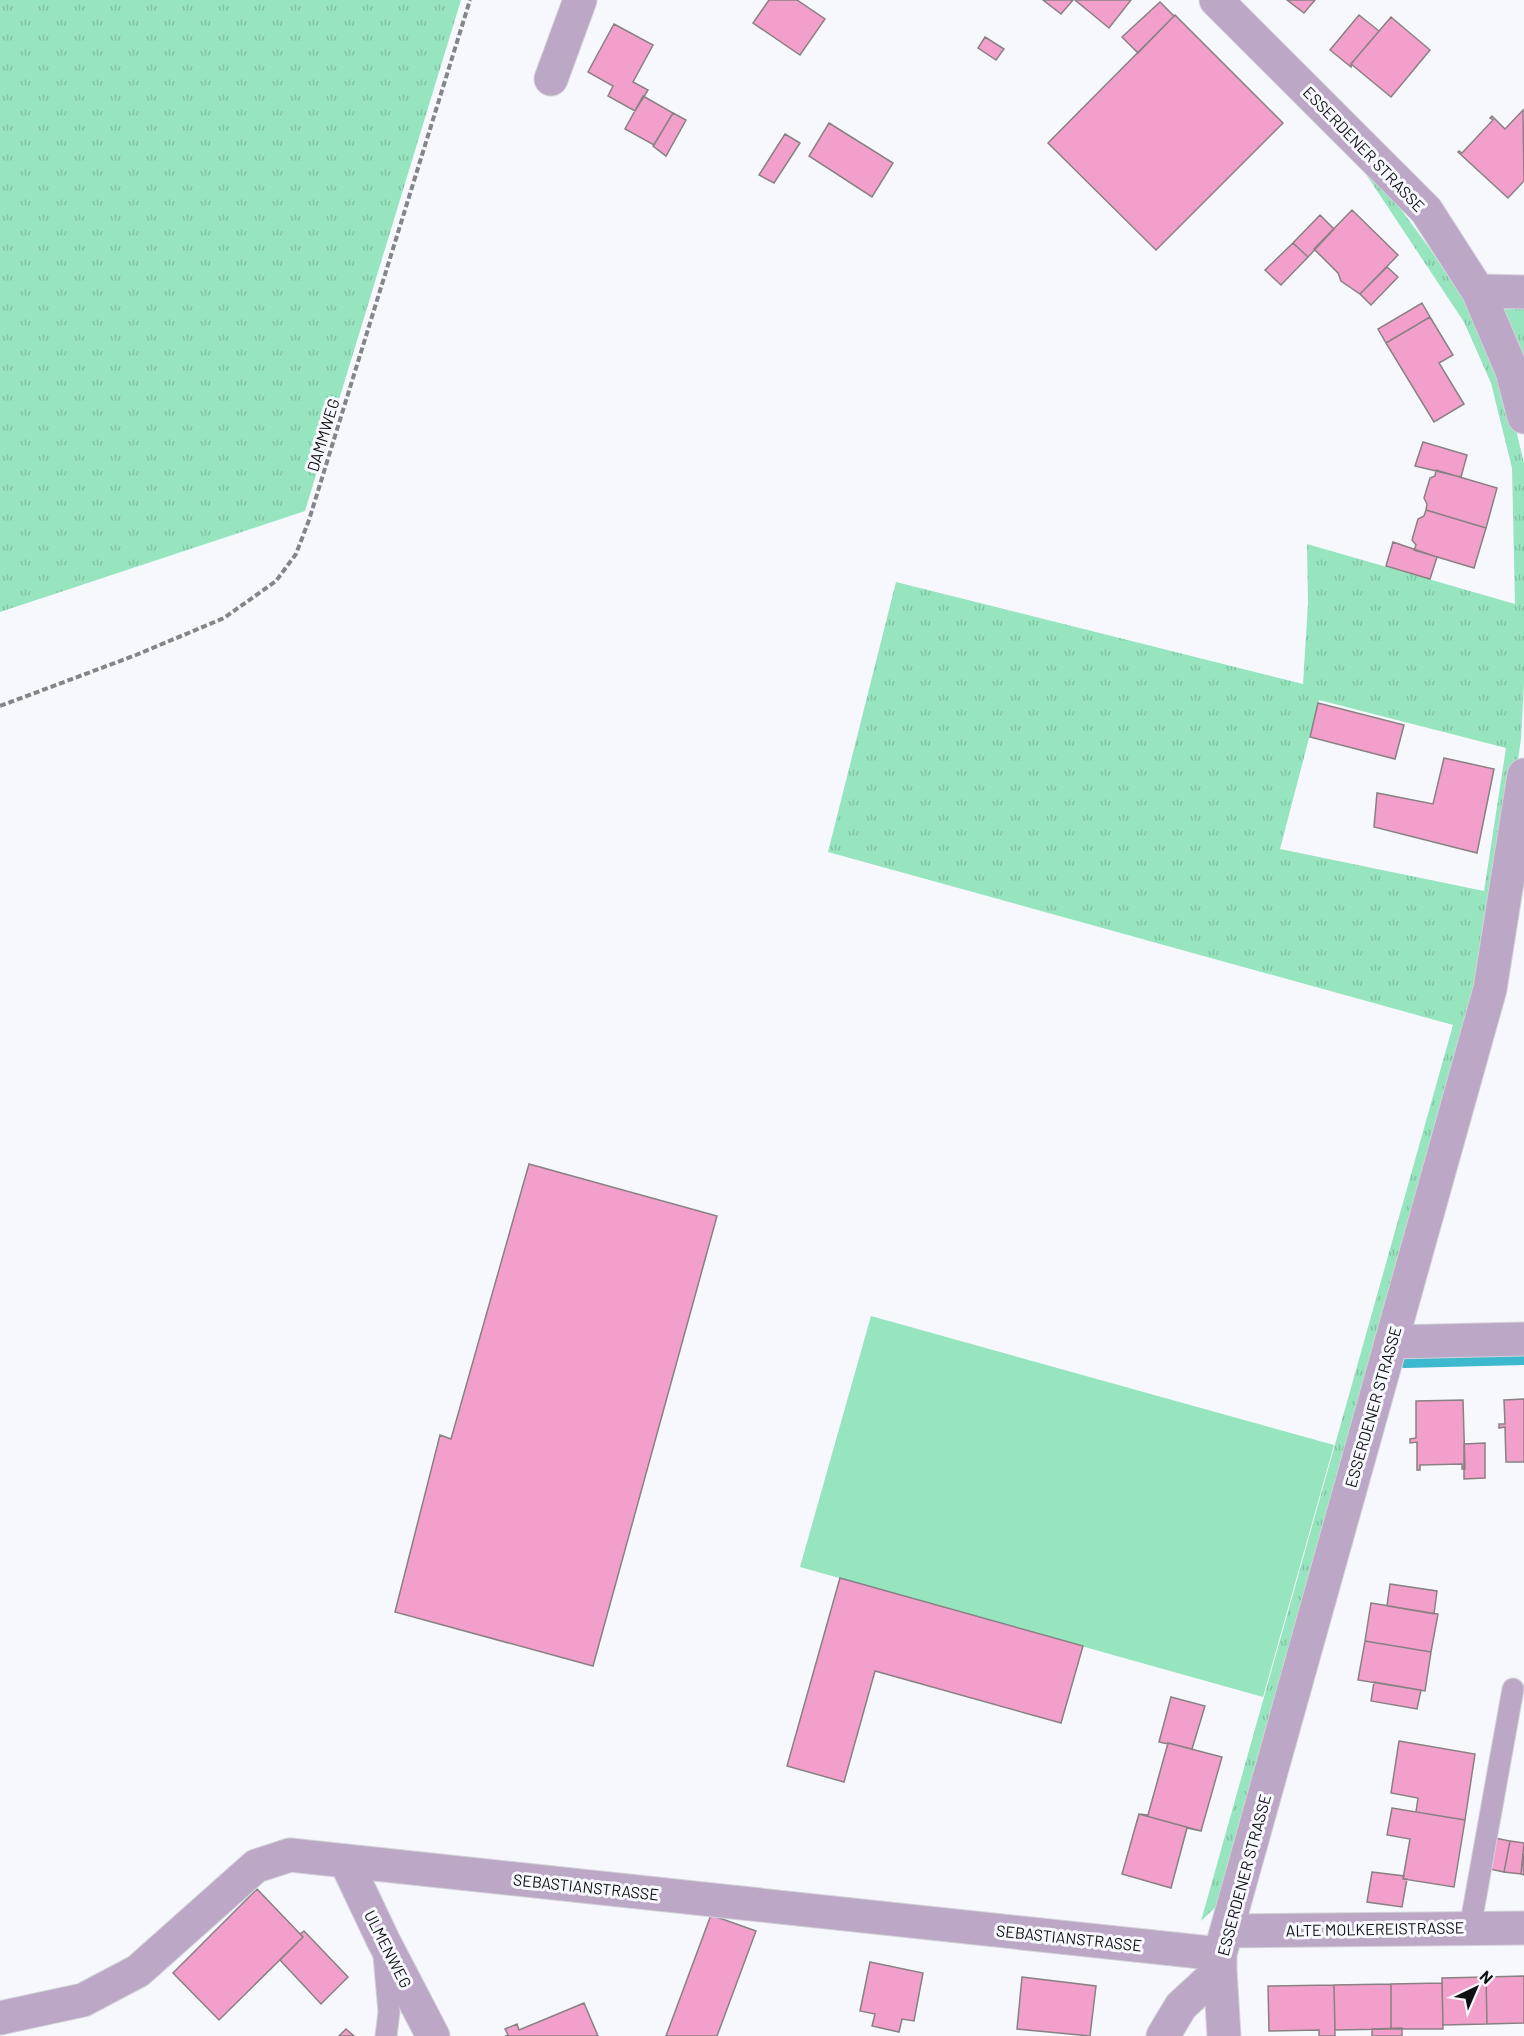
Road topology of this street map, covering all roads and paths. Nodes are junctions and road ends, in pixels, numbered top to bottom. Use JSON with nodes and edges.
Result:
{"nodes":[{"id":1,"x":470,"y":0,"type":"edge"},
{"id":2,"x":580,"y":0,"type":"edge"},
{"id":3,"x":1216,"y":0,"type":"edge"},
{"id":4,"x":551,"y":79,"type":"dead end"},
{"id":5,"x":1478,"y":291,"type":"junction"},
{"id":6,"x":1524,"y":292,"type":"edge"},
{"id":7,"x":1524,"y":417,"type":"edge"},
{"id":8,"x":0,"y":706,"type":"edge"},
{"id":9,"x":1524,"y":775,"type":"edge"},
{"id":10,"x":1524,"y":1339,"type":"edge"},
{"id":11,"x":1391,"y":1342,"type":"junction"},
{"id":12,"x":1514,"y":1689,"type":"dead end"},
{"id":13,"x":346,"y":1862,"type":"junction"},
{"id":14,"x":1470,"y":1928,"type":"junction"},
{"id":15,"x":1524,"y":1928,"type":"edge"},
{"id":16,"x":383,"y":1940,"type":"junction"},
{"id":17,"x":1222,"y":1952,"type":"junction"},
{"id":18,"x":0,"y":2018,"type":"edge"},
{"id":19,"x":386,"y":2036,"type":"edge"},
{"id":20,"x":433,"y":2036,"type":"edge"},
{"id":21,"x":1163,"y":2036,"type":"edge"},
{"id":22,"x":1224,"y":2036,"type":"edge"}],
"edges":[{"from":1,"to":8,"type":"path","name":"DAMMWEG"},
{"from":2,"to":4,"type":"street"},
{"from":3,"to":5,"type":"street","name":"ESSERDENER STRASSE"},
{"from":5,"to":6,"type":"street"},
{"from":5,"to":7,"type":"street","name":"ESSERDENER STRASSE"},
{"from":9,"to":11,"type":"street","name":"ESSERDENER STRASSE"},
{"from":10,"to":11,"type":"street"},
{"from":11,"to":17,"type":"street","name":"ESSERDENER STRASSE"},
{"from":12,"to":14,"type":"lane"},
{"from":13,"to":16,"type":"street","name":"ULMENWEG"},
{"from":13,"to":17,"type":"street","name":"SEBASTIANSTRASSE"},
{"from":13,"to":18,"type":"street","name":"SEBASTIANSTRASSE"},
{"from":14,"to":15,"type":"street","name":"ALTE MOLKEREISTRASSE"},
{"from":14,"to":17,"type":"street","name":"ALTE MOLKEREISTRASSE"},
{"from":16,"to":19,"type":"lane"},
{"from":16,"to":20,"type":"street","name":"ULMENWEG"},
{"from":17,"to":21,"type":"street"},
{"from":17,"to":22,"type":"street","name":"ESSERDENER STRASSE"}]}
